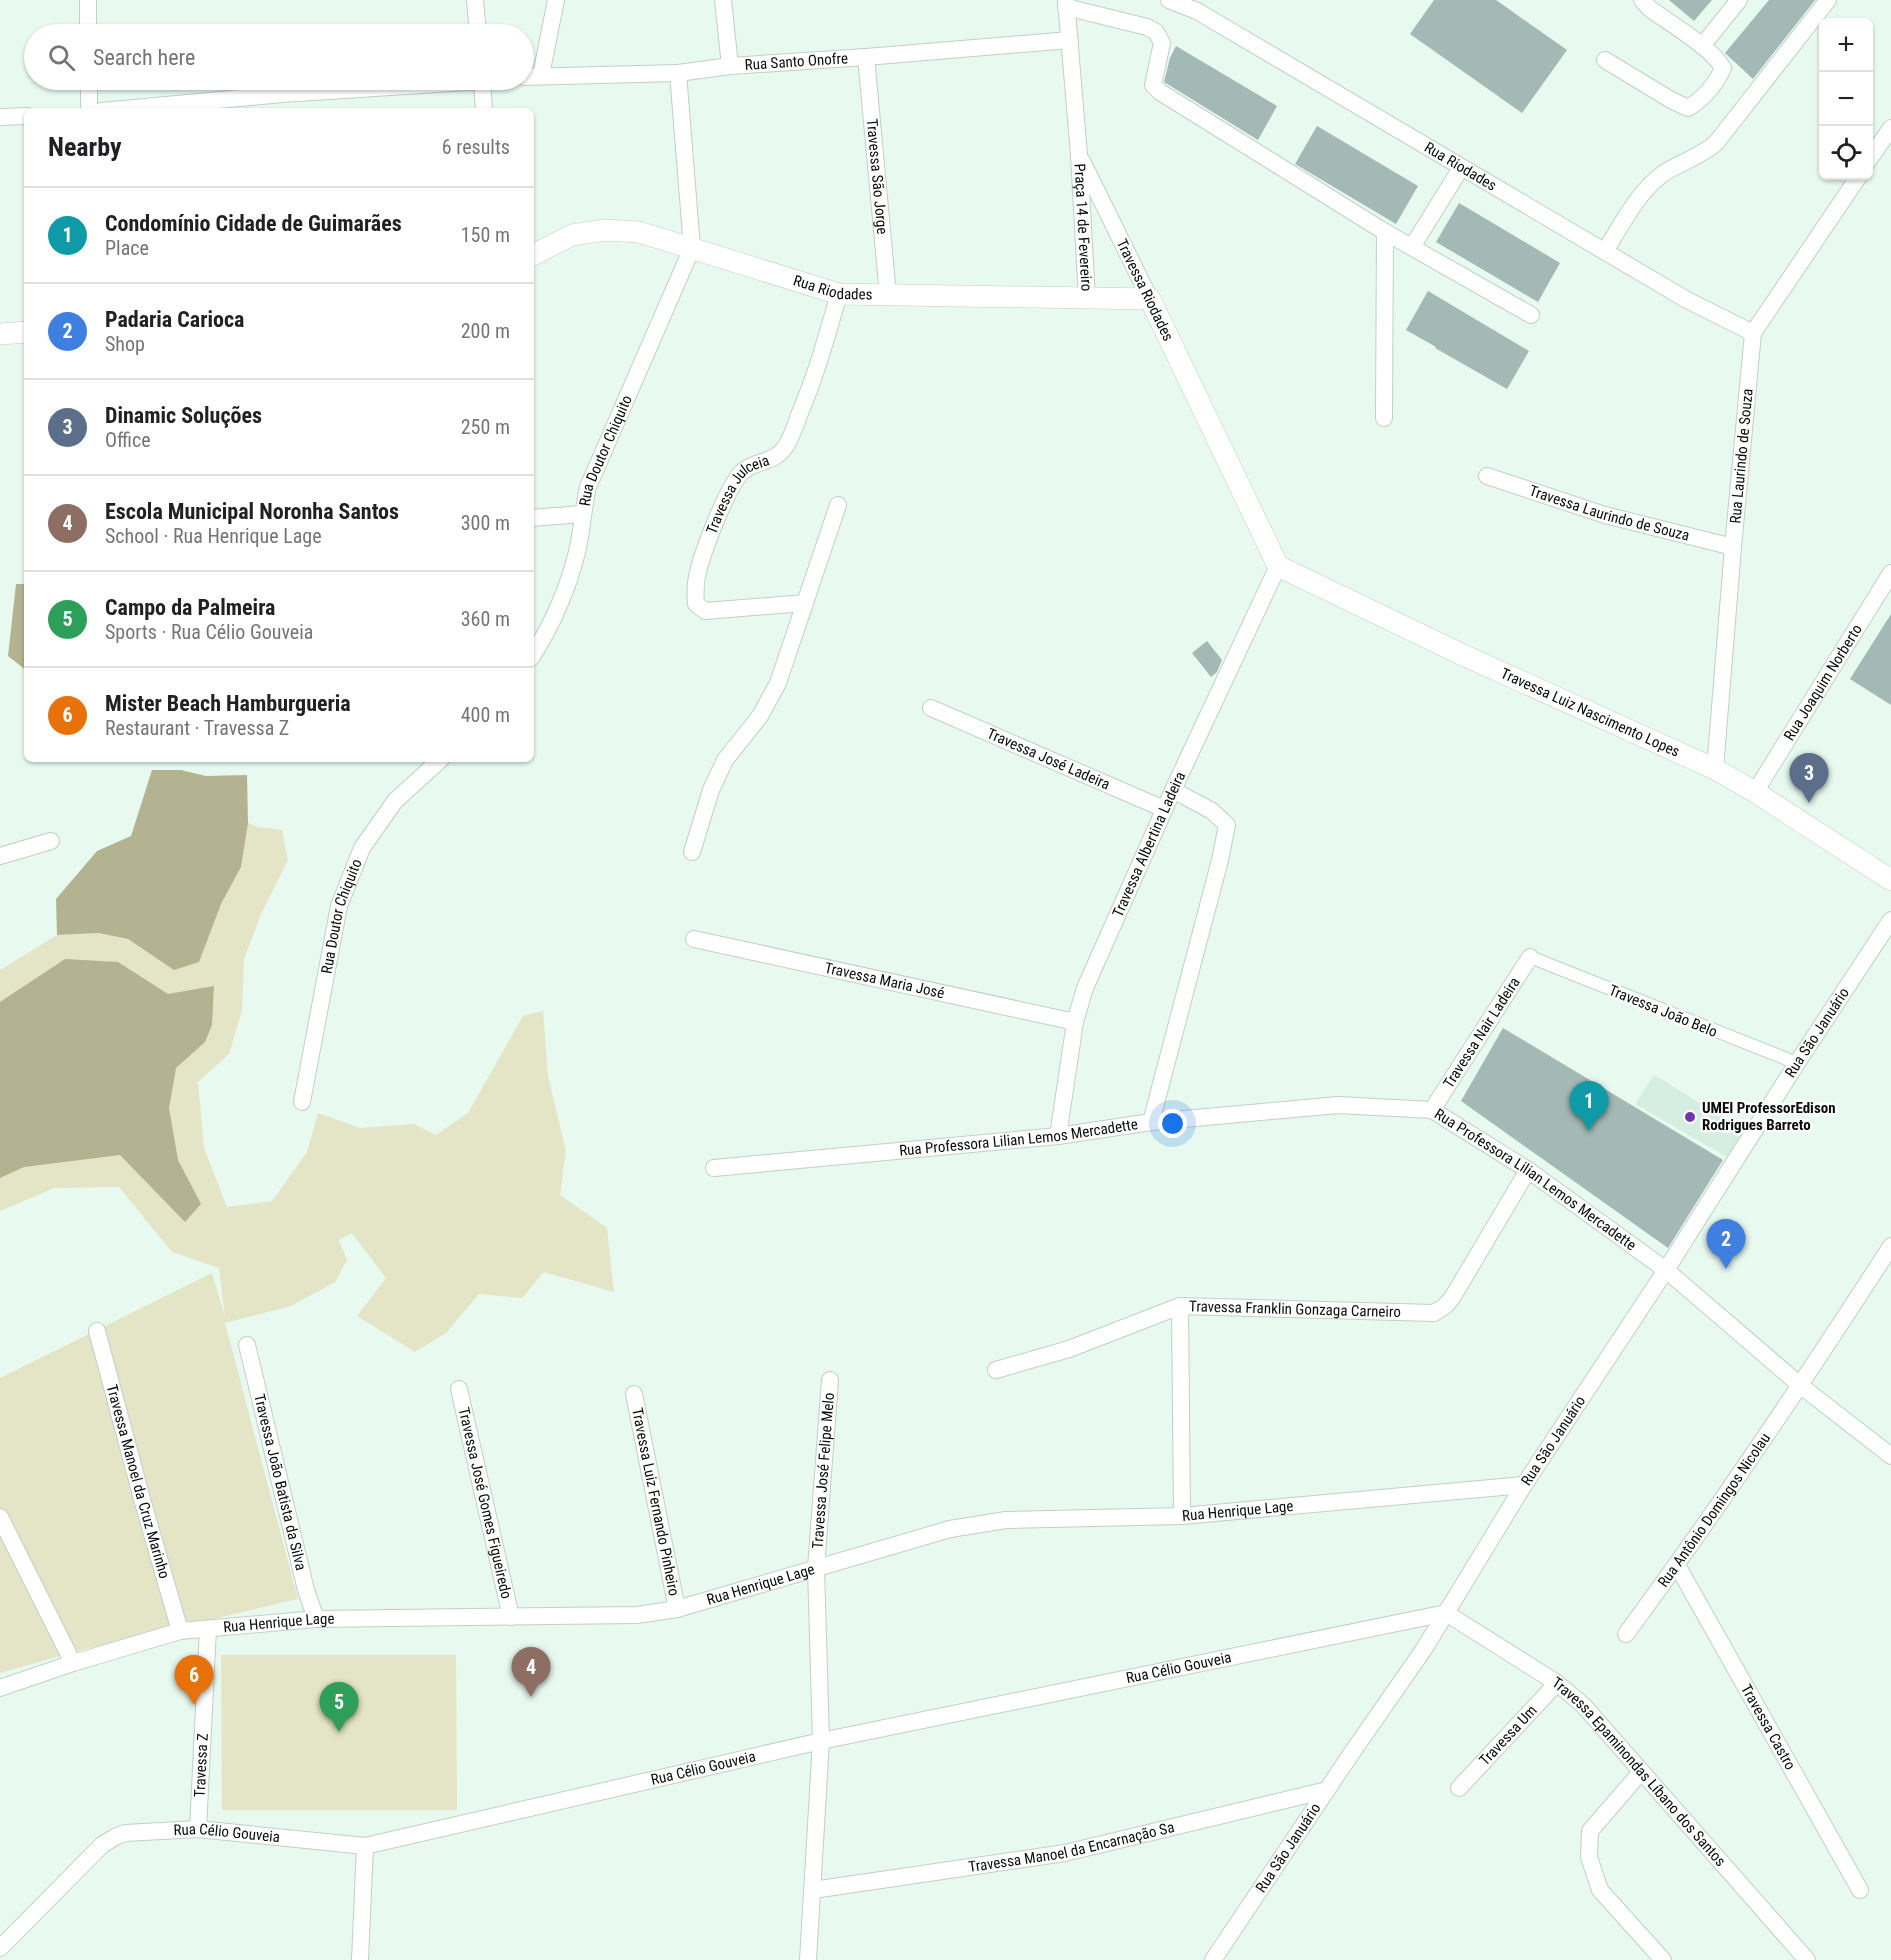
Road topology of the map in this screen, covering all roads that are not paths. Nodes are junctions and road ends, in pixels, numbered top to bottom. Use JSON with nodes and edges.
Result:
{"nodes":[{"id":1,"x":88,"y":0,"type":"edge"},
{"id":2,"x":475,"y":0,"type":"edge"},
{"id":3,"x":556,"y":0,"type":"edge"},
{"id":4,"x":723,"y":0,"type":"edge"},
{"id":5,"x":1170,"y":0,"type":"edge"},
{"id":6,"x":1642,"y":0,"type":"edge"},
{"id":7,"x":1739,"y":0,"type":"edge"},
{"id":8,"x":1828,"y":0,"type":"edge"},
{"id":9,"x":1066,"y":3,"type":"edge"},
{"id":10,"x":88,"y":24,"type":"edge"},
{"id":11,"x":477,"y":24,"type":"edge"},
{"id":12,"x":1070,"y":40,"type":"junction"},
{"id":13,"x":1702,"y":46,"type":"junction"},
{"id":14,"x":866,"y":57,"type":"junction"},
{"id":15,"x":1605,"y":60,"type":"dead end"},
{"id":16,"x":730,"y":66,"type":"junction"},
{"id":17,"x":678,"y":73,"type":"junction"},
{"id":18,"x":541,"y":75,"type":"junction"},
{"id":19,"x":534,"y":76,"type":"edge"},
{"id":20,"x":89,"y":90,"type":"edge"},
{"id":21,"x":398,"y":90,"type":"edge"},
{"id":22,"x":487,"y":90,"type":"edge"},
{"id":23,"x":282,"y":103,"type":"edge"},
{"id":24,"x":89,"y":108,"type":"edge"},
{"id":25,"x":170,"y":108,"type":"edge"},
{"id":26,"x":484,"y":108,"type":"edge"},
{"id":27,"x":24,"y":116,"type":"edge"},
{"id":28,"x":0,"y":117,"type":"edge"},
{"id":29,"x":1891,"y":128,"type":"edge"},
{"id":30,"x":1879,"y":153,"type":"edge"},
{"id":31,"x":1079,"y":155,"type":"junction"},
{"id":32,"x":1461,"y":168,"type":"junction"},
{"id":33,"x":1855,"y":180,"type":"edge"},
{"id":34,"x":1385,"y":232,"type":"junction"},
{"id":35,"x":692,"y":248,"type":"junction"},
{"id":36,"x":1412,"y":248,"type":"junction"},
{"id":37,"x":1605,"y":251,"type":"junction"},
{"id":38,"x":534,"y":255,"type":"edge"},
{"id":39,"x":839,"y":294,"type":"junction"},
{"id":40,"x":888,"y":295,"type":"junction"},
{"id":41,"x":1088,"y":299,"type":"junction"},
{"id":42,"x":1149,"y":299,"type":"junction"},
{"id":43,"x":1531,"y":315,"type":"dead end"},
{"id":44,"x":24,"y":332,"type":"edge"},
{"id":45,"x":1753,"y":333,"type":"junction"},
{"id":46,"x":0,"y":334,"type":"edge"},
{"id":47,"x":1384,"y":418,"type":"dead end"},
{"id":48,"x":1487,"y":477,"type":"dead end"},
{"id":49,"x":838,"y":505,"type":"dead end"},
{"id":50,"x":582,"y":513,"type":"junction"},
{"id":51,"x":534,"y":518,"type":"edge"},
{"id":52,"x":1732,"y":547,"type":"junction"},
{"id":53,"x":1278,"y":566,"type":"junction"},
{"id":54,"x":1891,"y":573,"type":"edge"},
{"id":55,"x":804,"y":603,"type":"junction"},
{"id":56,"x":534,"y":653,"type":"edge"},
{"id":57,"x":931,"y":708,"type":"dead end"},
{"id":58,"x":438,"y":762,"type":"edge"},
{"id":59,"x":1715,"y":769,"type":"junction"},
{"id":60,"x":1173,"y":790,"type":"junction"},
{"id":61,"x":1755,"y":792,"type":"junction"},
{"id":62,"x":1164,"y":809,"type":"junction"},
{"id":63,"x":51,"y":841,"type":"dead end"},
{"id":64,"x":692,"y":852,"type":"dead end"},
{"id":65,"x":0,"y":856,"type":"edge"},
{"id":66,"x":1891,"y":880,"type":"edge"},
{"id":67,"x":1891,"y":920,"type":"edge"},
{"id":68,"x":694,"y":939,"type":"dead end"},
{"id":69,"x":1530,"y":957,"type":"joint"},
{"id":70,"x":1075,"y":1022,"type":"junction"},
{"id":71,"x":1797,"y":1063,"type":"junction"},
{"id":72,"x":302,"y":1102,"type":"dead end"},
{"id":73,"x":1432,"y":1110,"type":"junction"},
{"id":74,"x":1151,"y":1122,"type":"junction"},
{"id":75,"x":1058,"y":1136,"type":"junction"},
{"id":76,"x":714,"y":1168,"type":"dead end"},
{"id":77,"x":1528,"y":1170,"type":"junction"},
{"id":78,"x":1891,"y":1246,"type":"edge"},
{"id":79,"x":1666,"y":1270,"type":"junction"},
{"id":80,"x":1180,"y":1305,"type":"junction"},
{"id":81,"x":97,"y":1331,"type":"dead end"},
{"id":82,"x":247,"y":1346,"type":"dead end"},
{"id":83,"x":996,"y":1370,"type":"dead end"},
{"id":84,"x":830,"y":1380,"type":"dead end"},
{"id":85,"x":1801,"y":1386,"type":"junction"},
{"id":86,"x":459,"y":1389,"type":"dead end"},
{"id":87,"x":634,"y":1394,"type":"dead end"},
{"id":88,"x":1891,"y":1456,"type":"edge"},
{"id":89,"x":1524,"y":1485,"type":"junction"},
{"id":90,"x":1182,"y":1516,"type":"junction"},
{"id":91,"x":0,"y":1517,"type":"edge"},
{"id":92,"x":1677,"y":1565,"type":"junction"},
{"id":93,"x":816,"y":1568,"type":"junction"},
{"id":94,"x":677,"y":1609,"type":"junction"},
{"id":95,"x":1446,"y":1613,"type":"junction"},
{"id":96,"x":512,"y":1617,"type":"junction"},
{"id":97,"x":316,"y":1619,"type":"junction"},
{"id":98,"x":208,"y":1629,"type":"junction"},
{"id":99,"x":180,"y":1631,"type":"junction"},
{"id":100,"x":1626,"y":1634,"type":"dead end"},
{"id":101,"x":73,"y":1663,"type":"junction"},
{"id":102,"x":1557,"y":1683,"type":"junction"},
{"id":103,"x":0,"y":1688,"type":"edge"},
{"id":104,"x":821,"y":1742,"type":"junction"},
{"id":105,"x":1641,"y":1772,"type":"junction"},
{"id":106,"x":1459,"y":1788,"type":"dead end"},
{"id":107,"x":1327,"y":1790,"type":"junction"},
{"id":108,"x":198,"y":1828,"type":"junction"},
{"id":109,"x":365,"y":1846,"type":"junction"},
{"id":110,"x":813,"y":1890,"type":"junction"},
{"id":111,"x":1860,"y":1890,"type":"dead end"},
{"id":112,"x":0,"y":1948,"type":"edge"},
{"id":113,"x":360,"y":1960,"type":"edge"},
{"id":114,"x":808,"y":1960,"type":"edge"},
{"id":115,"x":1213,"y":1960,"type":"edge"},
{"id":116,"x":1663,"y":1960,"type":"edge"},
{"id":117,"x":1807,"y":1960,"type":"edge"}],
"edges":[{"from":1,"to":10,"type":"street"},
{"from":2,"to":11,"type":"street"},
{"from":3,"to":18,"type":"street"},
{"from":4,"to":16,"type":"street"},
{"from":5,"to":32,"type":"street","name":"Rua Riodades"},
{"from":6,"to":13,"type":"street"},
{"from":7,"to":13,"type":"street"},
{"from":8,"to":37,"type":"street"},
{"from":9,"to":12,"type":"street","name":"Travessa Riodades"},
{"from":9,"to":34,"type":"street"},
{"from":12,"to":14,"type":"street","name":"Rua Santo Onofre"},
{"from":12,"to":31,"type":"street","name":"Travessa Riodades"},
{"from":13,"to":15,"type":"street"},
{"from":14,"to":16,"type":"street","name":"Rua Santo Onofre"},
{"from":14,"to":40,"type":"street","name":"Travessa São Jorge"},
{"from":16,"to":17,"type":"street","name":"Rua Santo Onofre"},
{"from":17,"to":18,"type":"street","name":"Rua Santo Onofre"},
{"from":17,"to":35,"type":"street"},
{"from":18,"to":19,"type":"street","name":"Rua Santo Onofre"},
{"from":20,"to":24,"type":"street"},
{"from":21,"to":23,"type":"street"},
{"from":22,"to":26,"type":"street"},
{"from":23,"to":25,"type":"street"},
{"from":27,"to":28,"type":"street"},
{"from":29,"to":30,"type":"street"},
{"from":31,"to":41,"type":"street","name":"Praça 14 de Fevereiro"},
{"from":31,"to":42,"type":"street","name":"Travessa Riodades"},
{"from":32,"to":36,"type":"street"},
{"from":32,"to":37,"type":"street","name":"Rua Riodades"},
{"from":33,"to":45,"type":"street","name":"Rua Laurindo de Souza"},
{"from":34,"to":36,"type":"street"},
{"from":34,"to":47,"type":"street"},
{"from":35,"to":38,"type":"street","name":"Rua Riodades"},
{"from":35,"to":39,"type":"street","name":"Rua Riodades"},
{"from":35,"to":50,"type":"street","name":"Rua Doutor Chiquito"},
{"from":36,"to":43,"type":"street"},
{"from":37,"to":45,"type":"street","name":"Rua Riodades"},
{"from":39,"to":40,"type":"street","name":"Rua Riodades"},
{"from":39,"to":55,"type":"street","name":"Travessa Julceia"},
{"from":40,"to":41,"type":"street","name":"Rua Riodades"},
{"from":41,"to":42,"type":"street","name":"Rua Riodades"},
{"from":42,"to":53,"type":"street","name":"Travessa Riodades"},
{"from":44,"to":46,"type":"street"},
{"from":45,"to":52,"type":"street","name":"Rua Laurindo de Souza"},
{"from":48,"to":52,"type":"street","name":"Travessa Laurindo de Souza"},
{"from":49,"to":55,"type":"street"},
{"from":50,"to":51,"type":"street"},
{"from":50,"to":56,"type":"street","name":"Rua Doutor Chiquito"},
{"from":52,"to":59,"type":"street","name":"Rua Laurindo de Souza"},
{"from":53,"to":59,"type":"street","name":"Travessa Luiz Nascimento Lopes"},
{"from":53,"to":60,"type":"street","name":"Travessa Albertina Ladeira"},
{"from":54,"to":61,"type":"street","name":"Rua Joaquim Norberto"},
{"from":55,"to":64,"type":"street"},
{"from":57,"to":62,"type":"street","name":"Travessa José Ladeira"},
{"from":58,"to":72,"type":"street","name":"Rua Doutor Chiquito"},
{"from":59,"to":61,"type":"street","name":"Travessa Luiz Nascimento Lopes"},
{"from":60,"to":62,"type":"street","name":"Travessa Albertina Ladeira"},
{"from":60,"to":74,"type":"street"},
{"from":61,"to":66,"type":"street","name":"Travessa Luiz Nascimento Lopes"},
{"from":62,"to":70,"type":"street","name":"Travessa Albertina Ladeira"},
{"from":63,"to":65,"type":"street"},
{"from":67,"to":71,"type":"street","name":"Rua São Januário"},
{"from":68,"to":70,"type":"street","name":"Travessa Maria José"},
{"from":69,"to":71,"type":"street","name":"Travessa João Belo"},
{"from":69,"to":73,"type":"street","name":"Travessa Nair Ladeira"},
{"from":70,"to":75,"type":"street","name":"Travessa Albertina Ladeira"},
{"from":71,"to":79,"type":"street","name":"Rua São Januário"},
{"from":73,"to":74,"type":"street","name":"Rua Professora Lilian Lemos Mercadette"},
{"from":73,"to":77,"type":"street","name":"Rua Professora Lilian Lemos Mercadette"},
{"from":74,"to":75,"type":"street","name":"Rua Professora Lilian Lemos Mercadette"},
{"from":75,"to":76,"type":"street","name":"Rua Professora Lilian Lemos Mercadette"},
{"from":77,"to":79,"type":"street","name":"Rua Professora Lilian Lemos Mercadette"},
{"from":77,"to":80,"type":"street","name":"Travessa Franklin Gonzaga Carneiro"},
{"from":78,"to":85,"type":"street","name":"Rua Antônio Domingos Nicolau"},
{"from":79,"to":85,"type":"street","name":"Rua Professora Lilian Lemos Mercadette"},
{"from":79,"to":89,"type":"street","name":"Rua São Januário"},
{"from":80,"to":83,"type":"street","name":"Travessa Franklin Gonzaga Carneiro"},
{"from":80,"to":90,"type":"street"},
{"from":81,"to":99,"type":"street","name":"Travessa Manoel da Cruz Marinho"},
{"from":82,"to":97,"type":"street","name":"Travessa João Batista da Silva"},
{"from":84,"to":93,"type":"street","name":"Travessa José Felipe Melo"},
{"from":85,"to":88,"type":"street","name":"Rua Professora Lilian Lemos Mercadette"},
{"from":85,"to":92,"type":"street","name":"Rua Antônio Domingos Nicolau"},
{"from":86,"to":96,"type":"street","name":"Travessa José Gomes Figueiredo"},
{"from":87,"to":94,"type":"street","name":"Travessa Luiz Fernando Pinheiro"},
{"from":89,"to":90,"type":"street","name":"Rua Henrique Lage"},
{"from":89,"to":95,"type":"street","name":"Rua São Januário"},
{"from":90,"to":93,"type":"street","name":"Rua Henrique Lage"},
{"from":91,"to":101,"type":"street"},
{"from":92,"to":100,"type":"street","name":"Rua Antônio Domingos Nicolau"},
{"from":92,"to":111,"type":"street","name":"Travessa Castro"},
{"from":93,"to":94,"type":"street","name":"Rua Henrique Lage"},
{"from":93,"to":104,"type":"street","name":"Travessa José Felipe Melo"},
{"from":94,"to":96,"type":"street","name":"Rua Henrique Lage"},
{"from":95,"to":102,"type":"street","name":"Travessa Epaminondas Líbano dos Santos"},
{"from":95,"to":104,"type":"street","name":"Rua Célio Gouveia"},
{"from":95,"to":107,"type":"street","name":"Rua São Januário"},
{"from":96,"to":97,"type":"street","name":"Rua Henrique Lage"},
{"from":97,"to":98,"type":"street","name":"Rua Henrique Lage"},
{"from":98,"to":99,"type":"street","name":"Rua Henrique Lage"},
{"from":98,"to":108,"type":"street","name":"Travessa Z"},
{"from":99,"to":101,"type":"street","name":"Rua Henrique Lage"},
{"from":101,"to":103,"type":"street","name":"Rua Henrique Lage"},
{"from":102,"to":105,"type":"street","name":"Travessa Epaminondas Líbano dos Santos"},
{"from":102,"to":106,"type":"street","name":"Travessa Um"},
{"from":104,"to":109,"type":"street","name":"Rua Célio Gouveia"},
{"from":104,"to":110,"type":"street","name":"Travessa José Felipe Melo"},
{"from":105,"to":116,"type":"street"},
{"from":105,"to":117,"type":"street","name":"Travessa Epaminondas Líbano dos Santos"},
{"from":107,"to":110,"type":"street","name":"Travessa Manoel da Encarnação Sa"},
{"from":107,"to":115,"type":"street","name":"Rua São Januário"},
{"from":108,"to":109,"type":"street","name":"Rua Célio Gouveia"},
{"from":108,"to":112,"type":"street","name":"Rua Célio Gouveia"},
{"from":109,"to":113,"type":"street"},
{"from":110,"to":114,"type":"street","name":"Travessa José Felipe Melo"}]}
